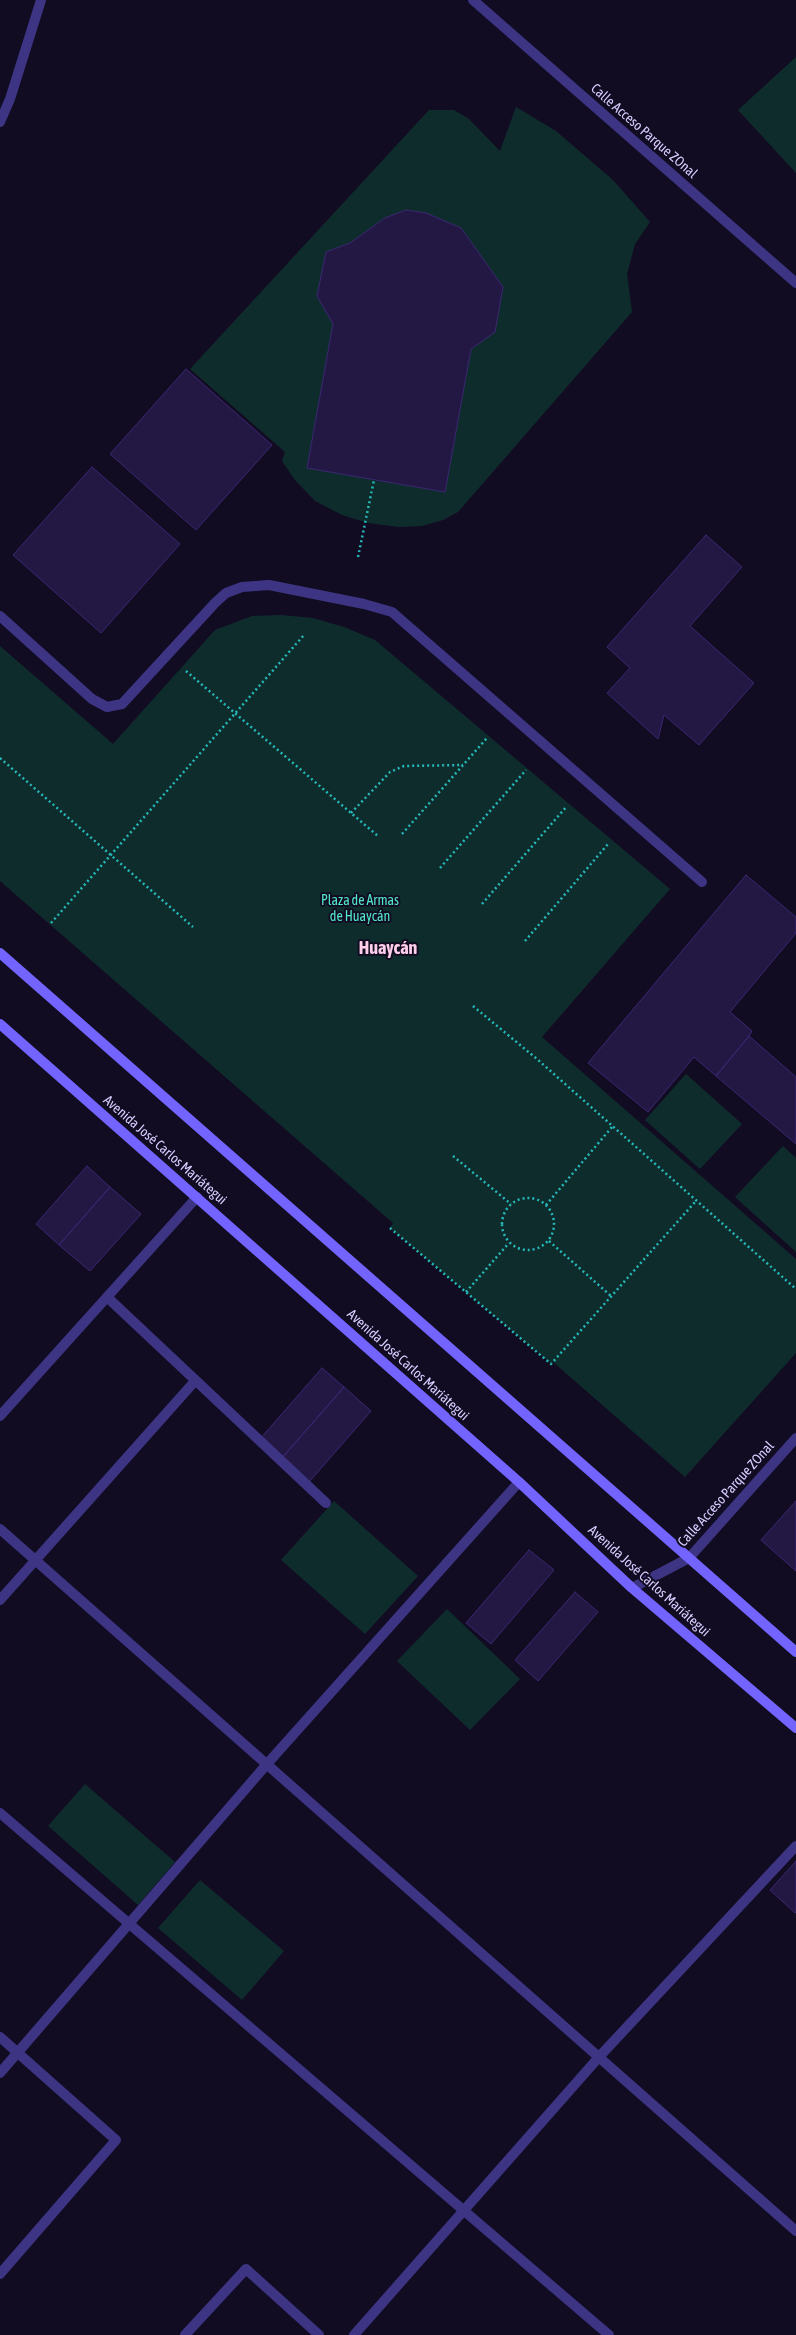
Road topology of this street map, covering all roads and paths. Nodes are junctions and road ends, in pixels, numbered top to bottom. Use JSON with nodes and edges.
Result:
{"nodes":[{"id":1,"x":41,"y":0,"type":"edge"},
{"id":2,"x":473,"y":0,"type":"edge"},
{"id":3,"x":0,"y":122,"type":"edge"},
{"id":4,"x":796,"y":283,"type":"edge"},
{"id":5,"x":374,"y":480,"type":"dead end"},
{"id":6,"x":358,"y":557,"type":"dead end"},
{"id":7,"x":0,"y":616,"type":"edge"},
{"id":8,"x":304,"y":635,"type":"dead end"},
{"id":9,"x":182,"y":668,"type":"dead end"},
{"id":10,"x":236,"y":713,"type":"junction"},
{"id":11,"x":487,"y":738,"type":"dead end"},
{"id":12,"x":0,"y":758,"type":"edge"},
{"id":13,"x":463,"y":765,"type":"junction"},
{"id":14,"x":526,"y":770,"type":"dead end"},
{"id":15,"x":567,"y":806,"type":"dead end"},
{"id":16,"x":351,"y":812,"type":"junction"},
{"id":17,"x":402,"y":834,"type":"dead end"},
{"id":18,"x":379,"y":838,"type":"dead end"},
{"id":19,"x":608,"y":844,"type":"dead end"},
{"id":20,"x":110,"y":856,"type":"junction"},
{"id":21,"x":440,"y":868,"type":"dead end"},
{"id":22,"x":702,"y":882,"type":"dead end"},
{"id":23,"x":482,"y":904,"type":"dead end"},
{"id":24,"x":51,"y":923,"type":"dead end"},
{"id":25,"x":193,"y":927,"type":"dead end"},
{"id":26,"x":525,"y":941,"type":"dead end"},
{"id":27,"x":0,"y":953,"type":"edge"},
{"id":28,"x":473,"y":1006,"type":"dead end"},
{"id":29,"x":0,"y":1024,"type":"edge"},
{"id":30,"x":612,"y":1127,"type":"junction"},
{"id":31,"x":454,"y":1156,"type":"dead end"},
{"id":32,"x":197,"y":1197,"type":"junction"},
{"id":33,"x":695,"y":1202,"type":"junction"},
{"id":34,"x":511,"y":1204,"type":"junction"},
{"id":35,"x":546,"y":1205,"type":"junction"},
{"id":36,"x":390,"y":1228,"type":"dead end"},
{"id":37,"x":548,"y":1241,"type":"junction"},
{"id":38,"x":509,"y":1243,"type":"junction"},
{"id":39,"x":796,"y":1289,"type":"edge"},
{"id":40,"x":466,"y":1292,"type":"junction"},
{"id":41,"x":611,"y":1296,"type":"junction"},
{"id":42,"x":107,"y":1298,"type":"junction"},
{"id":43,"x":195,"y":1381,"type":"junction"},
{"id":44,"x":0,"y":1416,"type":"edge"},
{"id":45,"x":796,"y":1438,"type":"edge"},
{"id":46,"x":519,"y":1482,"type":"junction"},
{"id":47,"x":326,"y":1503,"type":"dead end"},
{"id":48,"x":0,"y":1529,"type":"edge"},
{"id":49,"x":689,"y":1558,"type":"junction"},
{"id":50,"x":36,"y":1561,"type":"junction"},
{"id":51,"x":632,"y":1588,"type":"junction"},
{"id":52,"x":0,"y":1600,"type":"edge"},
{"id":53,"x":796,"y":1652,"type":"edge"},
{"id":54,"x":796,"y":1728,"type":"edge"},
{"id":55,"x":267,"y":1764,"type":"junction"},
{"id":56,"x":0,"y":1813,"type":"edge"},
{"id":57,"x":796,"y":1846,"type":"edge"},
{"id":58,"x":129,"y":1925,"type":"junction"},
{"id":59,"x":0,"y":2037,"type":"edge"},
{"id":60,"x":18,"y":2053,"type":"junction"},
{"id":61,"x":599,"y":2057,"type":"junction"},
{"id":62,"x":0,"y":2073,"type":"edge"},
{"id":63,"x":464,"y":2211,"type":"junction"},
{"id":64,"x":796,"y":2231,"type":"edge"},
{"id":65,"x":0,"y":2274,"type":"edge"},
{"id":66,"x":185,"y":2335,"type":"edge"},
{"id":67,"x":319,"y":2335,"type":"edge"},
{"id":68,"x":354,"y":2335,"type":"edge"},
{"id":69,"x":609,"y":2335,"type":"edge"}],
"edges":[{"from":1,"to":3,"type":"street"},
{"from":2,"to":4,"type":"street","name":"Calle Acceso Parque ZOnal"},
{"from":5,"to":6,"type":"path"},
{"from":7,"to":22,"type":"street"},
{"from":8,"to":10,"type":"path"},
{"from":9,"to":10,"type":"path"},
{"from":10,"to":16,"type":"path"},
{"from":10,"to":20,"type":"path"},
{"from":11,"to":13,"type":"path"},
{"from":12,"to":20,"type":"path"},
{"from":13,"to":16,"type":"path"},
{"from":13,"to":17,"type":"path"},
{"from":14,"to":21,"type":"path"},
{"from":15,"to":23,"type":"path"},
{"from":16,"to":18,"type":"path"},
{"from":19,"to":26,"type":"path"},
{"from":20,"to":24,"type":"path"},
{"from":20,"to":25,"type":"path"},
{"from":27,"to":49,"type":"main road"},
{"from":28,"to":30,"type":"path"},
{"from":29,"to":32,"type":"main road","name":"Avenida José Carlos Mariátegui"},
{"from":30,"to":33,"type":"path"},
{"from":30,"to":35,"type":"path"},
{"from":31,"to":34,"type":"path"},
{"from":32,"to":42,"type":"street"},
{"from":32,"to":46,"type":"main road","name":"Avenida José Carlos Mariátegui"},
{"from":33,"to":39,"type":"path"},
{"from":33,"to":41,"type":"path"},
{"from":34,"to":35,"type":"path"},
{"from":34,"to":38,"type":"path"},
{"from":35,"to":37,"type":"path"},
{"from":36,"to":40,"type":"path"},
{"from":37,"to":38,"type":"path"},
{"from":37,"to":41,"type":"path"},
{"from":38,"to":40,"type":"path"},
{"from":40,"to":41,"type":"path"},
{"from":42,"to":43,"type":"street"},
{"from":42,"to":44,"type":"street"},
{"from":43,"to":47,"type":"street"},
{"from":43,"to":50,"type":"street"},
{"from":45,"to":49,"type":"street","name":"Calle Acceso Parque ZOnal"},
{"from":46,"to":51,"type":"main road","name":"Avenida José Carlos Mariátegui"},
{"from":46,"to":55,"type":"street"},
{"from":48,"to":50,"type":"street"},
{"from":49,"to":51,"type":"street","name":"Calle Acceso Parque ZOnal"},
{"from":49,"to":53,"type":"main road"},
{"from":50,"to":52,"type":"street"},
{"from":50,"to":55,"type":"street"},
{"from":51,"to":54,"type":"main road","name":"Avenida José Carlos Mariátegui"},
{"from":55,"to":58,"type":"street"},
{"from":55,"to":61,"type":"street"},
{"from":56,"to":58,"type":"street"},
{"from":57,"to":61,"type":"street"},
{"from":58,"to":60,"type":"street"},
{"from":58,"to":63,"type":"street"},
{"from":59,"to":60,"type":"street"},
{"from":60,"to":62,"type":"street"},
{"from":60,"to":65,"type":"street"},
{"from":61,"to":63,"type":"street"},
{"from":61,"to":64,"type":"street"},
{"from":63,"to":68,"type":"street"},
{"from":63,"to":69,"type":"street"},
{"from":66,"to":67,"type":"street"}]}
